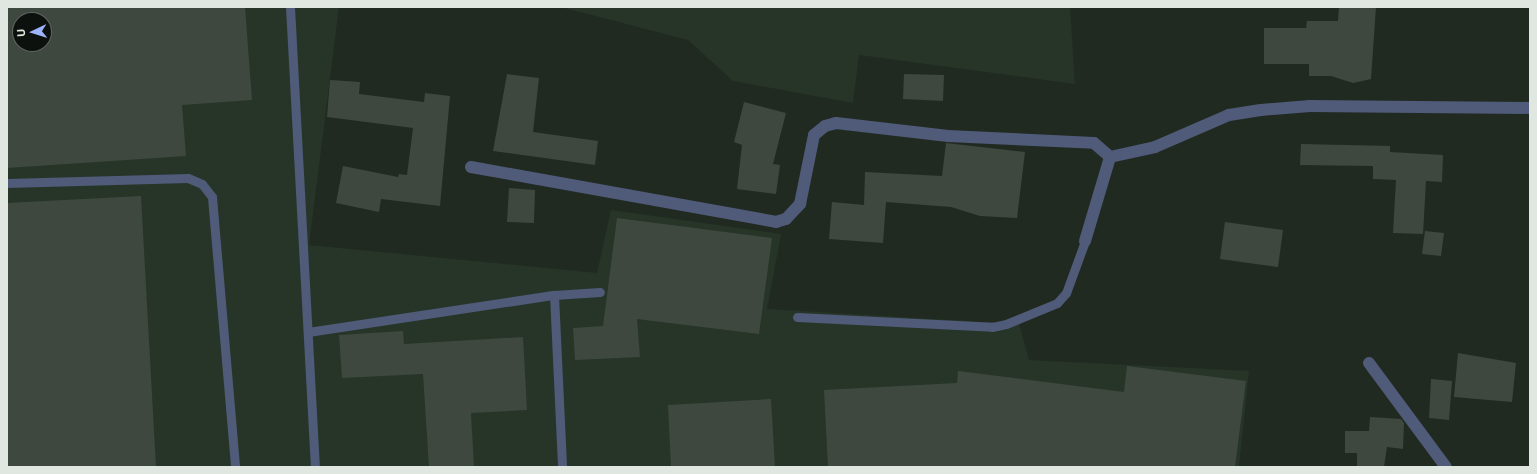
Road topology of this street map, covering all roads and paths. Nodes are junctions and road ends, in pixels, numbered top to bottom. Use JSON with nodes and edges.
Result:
{"nodes":[{"id":1,"x":290,"y":7,"type":"edge"},
{"id":2,"x":1530,"y":108,"type":"edge"},
{"id":3,"x":1110,"y":157,"type":"junction"},
{"id":4,"x":471,"y":167,"type":"dead end"},
{"id":5,"x":7,"y":183,"type":"edge"},
{"id":6,"x":1085,"y":241,"type":"joint"},
{"id":7,"x":600,"y":292,"type":"dead end"},
{"id":8,"x":554,"y":295,"type":"junction"},
{"id":9,"x":797,"y":317,"type":"dead end"},
{"id":10,"x":308,"y":332,"type":"junction"},
{"id":11,"x":1369,"y":363,"type":"dead end"},
{"id":12,"x":235,"y":467,"type":"edge"},
{"id":13,"x":315,"y":467,"type":"edge"},
{"id":14,"x":562,"y":467,"type":"edge"},
{"id":15,"x":1446,"y":467,"type":"edge"}],
"edges":[{"from":1,"to":10,"type":"lane"},
{"from":2,"to":3,"type":"street"},
{"from":3,"to":4,"type":"street"},
{"from":3,"to":6,"type":"street"},
{"from":5,"to":12,"type":"lane"},
{"from":6,"to":9,"type":"lane"},
{"from":7,"to":8,"type":"lane"},
{"from":8,"to":10,"type":"lane"},
{"from":8,"to":14,"type":"lane"},
{"from":10,"to":13,"type":"lane"},
{"from":11,"to":15,"type":"street"}]}
